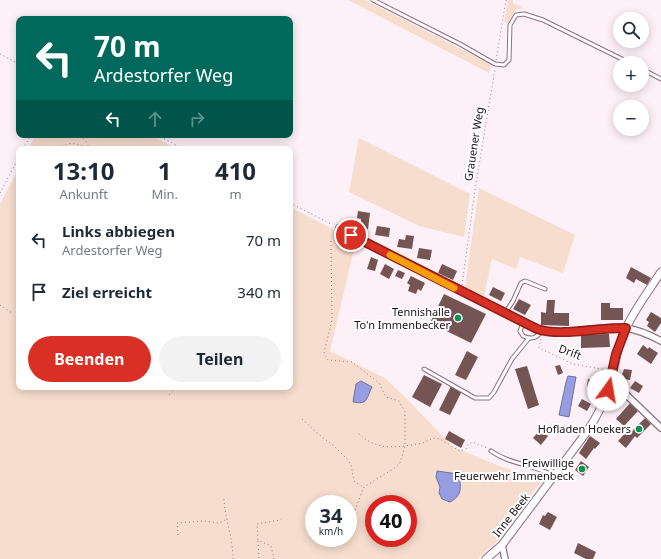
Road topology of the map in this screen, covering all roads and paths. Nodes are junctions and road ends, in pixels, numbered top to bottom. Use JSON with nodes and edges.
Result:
{"nodes":[{"id":1,"x":373,"y":0,"type":"edge"},
{"id":2,"x":506,"y":0,"type":"edge"},
{"id":3,"x":0,"y":54,"type":"edge"},
{"id":4,"x":616,"y":56,"type":"edge"},
{"id":5,"x":16,"y":62,"type":"edge"},
{"id":6,"x":495,"y":64,"type":"junction"},
{"id":7,"x":649,"y":72,"type":"edge"},
{"id":8,"x":661,"y":78,"type":"edge"},
{"id":9,"x":162,"y":138,"type":"edge"},
{"id":10,"x":62,"y":146,"type":"edge"},
{"id":11,"x":85,"y":146,"type":"edge"},
{"id":12,"x":178,"y":146,"type":"edge"},
{"id":13,"x":16,"y":163,"type":"edge"},
{"id":14,"x":0,"y":193,"type":"edge"},
{"id":15,"x":293,"y":205,"type":"edge"},
{"id":16,"x":339,"y":228,"type":"joint"},
{"id":17,"x":331,"y":241,"type":"dead end"},
{"id":18,"x":661,"y":272,"type":"edge"},
{"id":19,"x":545,"y":289,"type":"dead end"},
{"id":20,"x":461,"y":292,"type":"junction"},
{"id":21,"x":0,"y":305,"type":"edge"},
{"id":22,"x":12,"y":313,"type":"dead end"},
{"id":23,"x":505,"y":314,"type":"junction"},
{"id":24,"x":523,"y":323,"type":"junction"},
{"id":25,"x":626,"y":328,"type":"junction"},
{"id":26,"x":542,"y":331,"type":"junction"},
{"id":27,"x":528,"y":338,"type":"junction"},
{"id":28,"x":661,"y":341,"type":"edge"},
{"id":29,"x":424,"y":369,"type":"dead end"},
{"id":30,"x":613,"y":371,"type":"junction"},
{"id":31,"x":611,"y":380,"type":"junction"},
{"id":32,"x":174,"y":390,"type":"edge"},
{"id":33,"x":169,"y":395,"type":"dead end"},
{"id":34,"x":302,"y":419,"type":"dead end"},
{"id":35,"x":661,"y":428,"type":"edge"},
{"id":36,"x":358,"y":433,"type":"dead end"},
{"id":37,"x":405,"y":446,"type":"junction"},
{"id":38,"x":488,"y":449,"type":"dead end"},
{"id":39,"x":492,"y":451,"type":"dead end"},
{"id":40,"x":554,"y":476,"type":"junction"},
{"id":41,"x":364,"y":488,"type":"junction"},
{"id":42,"x":224,"y":499,"type":"dead end"},
{"id":43,"x":357,"y":505,"type":"edge"},
{"id":44,"x":284,"y":517,"type":"dead end"},
{"id":45,"x":227,"y":519,"type":"junction"},
{"id":46,"x":178,"y":536,"type":"dead end"},
{"id":47,"x":258,"y":540,"type":"junction"},
{"id":48,"x":502,"y":545,"type":"junction"},
{"id":49,"x":233,"y":559,"type":"edge"},
{"id":50,"x":259,"y":559,"type":"edge"},
{"id":51,"x":274,"y":559,"type":"edge"},
{"id":52,"x":486,"y":559,"type":"edge"},
{"id":53,"x":505,"y":559,"type":"edge"}],
"edges":[{"from":1,"to":6,"type":"lane"},
{"from":2,"to":6,"type":"path","name":"Grauener Weg"},
{"from":3,"to":5,"type":"path"},
{"from":4,"to":6,"type":"lane"},
{"from":6,"to":20,"type":"path","name":"Grauener Weg"},
{"from":7,"to":8,"type":"lane"},
{"from":9,"to":12,"type":"path"},
{"from":10,"to":11,"type":"path"},
{"from":13,"to":14,"type":"path"},
{"from":15,"to":16,"type":"path"},
{"from":16,"to":20,"type":"street"},
{"from":17,"to":37,"type":"path"},
{"from":18,"to":25,"type":"street","name":"Inne Beek"},
{"from":19,"to":23,"type":"lane"},
{"from":20,"to":23,"type":"street"},
{"from":21,"to":22,"type":"path"},
{"from":23,"to":24,"type":"street"},
{"from":24,"to":26,"type":"street"},
{"from":24,"to":27,"type":"lane"},
{"from":25,"to":26,"type":"street"},
{"from":25,"to":28,"type":"street"},
{"from":25,"to":30,"type":"street","name":"Inne Beek"},
{"from":26,"to":27,"type":"lane"},
{"from":26,"to":30,"type":"path","name":"Drift"},
{"from":27,"to":29,"type":"lane"},
{"from":30,"to":31,"type":"street","name":"Inne Beek"},
{"from":31,"to":35,"type":"street"},
{"from":31,"to":40,"type":"street","name":"Inne Beek"},
{"from":32,"to":33,"type":"path"},
{"from":34,"to":41,"type":"path"},
{"from":36,"to":37,"type":"path"},
{"from":37,"to":38,"type":"path"},
{"from":37,"to":41,"type":"path"},
{"from":39,"to":40,"type":"lane"},
{"from":40,"to":48,"type":"street","name":"Inne Beek"},
{"from":41,"to":43,"type":"path"},
{"from":42,"to":45,"type":"path"},
{"from":44,"to":47,"type":"path"},
{"from":45,"to":46,"type":"path"},
{"from":45,"to":49,"type":"path"},
{"from":47,"to":50,"type":"path"},
{"from":47,"to":51,"type":"path"},
{"from":48,"to":52,"type":"street","name":"Inne Beek"},
{"from":48,"to":53,"type":"street"}]}
